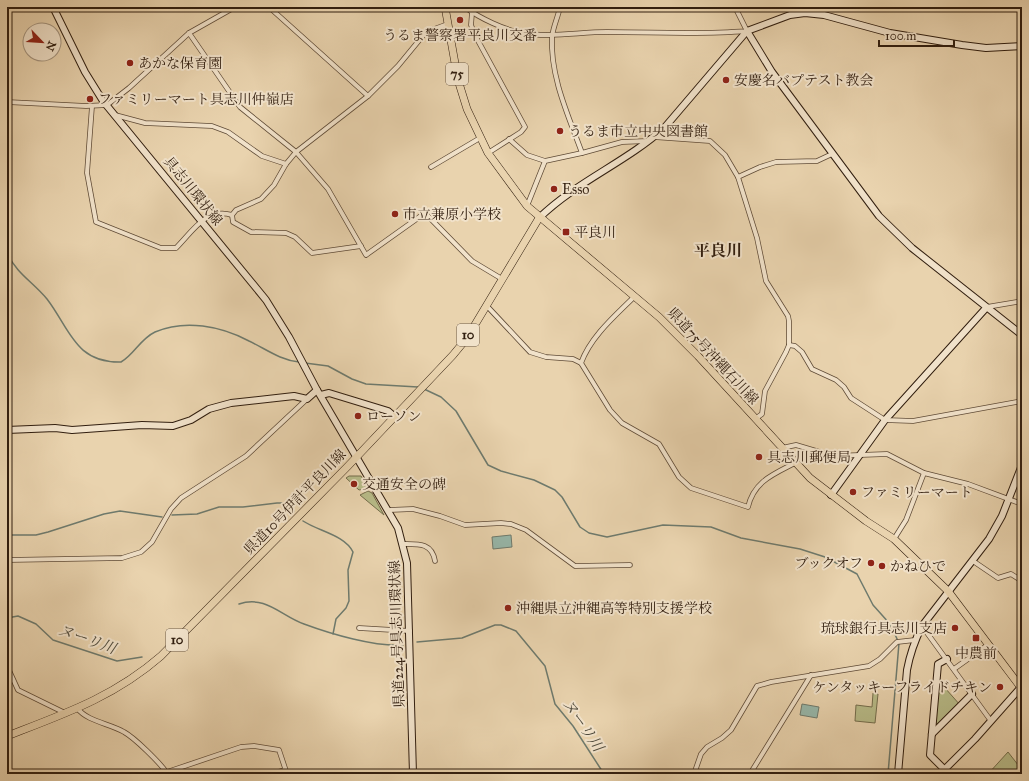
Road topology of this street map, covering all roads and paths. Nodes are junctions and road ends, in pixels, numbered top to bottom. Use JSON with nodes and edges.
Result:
{"nodes":[{"id":1,"x":53,"y":7,"type":"edge"},
{"id":2,"x":235,"y":7,"type":"edge"},
{"id":3,"x":269,"y":7,"type":"edge"},
{"id":4,"x":445,"y":7,"type":"edge"},
{"id":5,"x":465,"y":7,"type":"edge"},
{"id":6,"x":560,"y":7,"type":"edge"},
{"id":7,"x":735,"y":7,"type":"edge"},
{"id":8,"x":472,"y":13,"type":"junction"},
{"id":9,"x":448,"y":24,"type":"junction"},
{"id":10,"x":746,"y":31,"type":"junction"},
{"id":11,"x":189,"y":33,"type":"junction"},
{"id":12,"x":552,"y":35,"type":"junction"},
{"id":13,"x":1022,"y":46,"type":"edge"},
{"id":14,"x":368,"y":96,"type":"junction"},
{"id":15,"x":7,"y":102,"type":"edge"},
{"id":16,"x":107,"y":105,"type":"junction"},
{"id":17,"x":92,"y":106,"type":"junction"},
{"id":18,"x":115,"y":115,"type":"junction"},
{"id":19,"x":480,"y":138,"type":"junction"},
{"id":20,"x":509,"y":139,"type":"junction"},
{"id":21,"x":652,"y":139,"type":"junction"},
{"id":22,"x":296,"y":152,"type":"junction"},
{"id":23,"x":488,"y":153,"type":"junction"},
{"id":24,"x":582,"y":153,"type":"junction"},
{"id":25,"x":832,"y":154,"type":"junction"},
{"id":26,"x":545,"y":161,"type":"junction"},
{"id":27,"x":286,"y":164,"type":"junction"},
{"id":28,"x":431,"y":167,"type":"dead end"},
{"id":29,"x":738,"y":177,"type":"junction"},
{"id":30,"x":527,"y":206,"type":"junction"},
{"id":31,"x":232,"y":215,"type":"junction"},
{"id":32,"x":539,"y":218,"type":"junction"},
{"id":33,"x":202,"y":221,"type":"junction"},
{"id":34,"x":361,"y":246,"type":"junction"},
{"id":35,"x":502,"y":279,"type":"junction"},
{"id":36,"x":635,"y":296,"type":"junction"},
{"id":37,"x":1022,"y":300,"type":"edge"},
{"id":38,"x":486,"y":305,"type":"junction"},
{"id":39,"x":986,"y":308,"type":"junction"},
{"id":40,"x":1022,"y":335,"type":"edge"},
{"id":41,"x":789,"y":345,"type":"junction"},
{"id":42,"x":581,"y":363,"type":"junction"},
{"id":43,"x":319,"y":392,"type":"junction"},
{"id":44,"x":307,"y":399,"type":"junction"},
{"id":45,"x":1022,"y":401,"type":"edge"},
{"id":46,"x":395,"y":417,"type":"junction"},
{"id":47,"x":755,"y":419,"type":"junction"},
{"id":48,"x":885,"y":420,"type":"junction"},
{"id":49,"x":7,"y":430,"type":"edge"},
{"id":50,"x":782,"y":448,"type":"junction"},
{"id":51,"x":858,"y":456,"type":"junction"},
{"id":52,"x":357,"y":457,"type":"junction"},
{"id":53,"x":795,"y":463,"type":"junction"},
{"id":54,"x":1022,"y":465,"type":"edge"},
{"id":55,"x":924,"y":473,"type":"junction"},
{"id":56,"x":831,"y":495,"type":"junction"},
{"id":57,"x":1010,"y":499,"type":"junction"},
{"id":58,"x":1022,"y":504,"type":"edge"},
{"id":59,"x":389,"y":510,"type":"junction"},
{"id":60,"x":894,"y":539,"type":"junction"},
{"id":61,"x":404,"y":544,"type":"junction"},
{"id":62,"x":7,"y":560,"type":"edge"},
{"id":63,"x":434,"y":561,"type":"dead end"},
{"id":64,"x":973,"y":561,"type":"junction"},
{"id":65,"x":630,"y":565,"type":"dead end"},
{"id":66,"x":1022,"y":581,"type":"edge"},
{"id":67,"x":948,"y":591,"type":"junction"},
{"id":68,"x":922,"y":626,"type":"junction"},
{"id":69,"x":359,"y":628,"type":"dead end"},
{"id":70,"x":410,"y":631,"type":"junction"},
{"id":71,"x":915,"y":640,"type":"junction"},
{"id":72,"x":989,"y":644,"type":"junction"},
{"id":73,"x":947,"y":658,"type":"junction"},
{"id":74,"x":7,"y":666,"type":"edge"},
{"id":75,"x":954,"y":669,"type":"junction"},
{"id":76,"x":811,"y":675,"type":"junction"},
{"id":77,"x":1022,"y":688,"type":"edge"},
{"id":78,"x":972,"y":694,"type":"junction"},
{"id":79,"x":77,"y":708,"type":"junction"},
{"id":80,"x":65,"y":713,"type":"junction"},
{"id":81,"x":992,"y":722,"type":"junction"},
{"id":82,"x":932,"y":734,"type":"junction"},
{"id":83,"x":7,"y":736,"type":"edge"},
{"id":84,"x":286,"y":772,"type":"edge"},
{"id":85,"x":942,"y":772,"type":"edge"},
{"id":86,"x":167,"y":773,"type":"edge"},
{"id":87,"x":272,"y":774,"type":"edge"},
{"id":88,"x":413,"y":774,"type":"edge"},
{"id":89,"x":694,"y":774,"type":"edge"},
{"id":90,"x":750,"y":774,"type":"edge"},
{"id":91,"x":898,"y":774,"type":"edge"}],
"edges":[{"from":1,"to":16,"type":"street","name":"具志川環状線"},
{"from":2,"to":11,"type":"street"},
{"from":3,"to":14,"type":"street"},
{"from":4,"to":9,"type":"main road","name":"県道75号沖縄石川線","number":"75"},
{"from":5,"to":8,"type":"street"},
{"from":6,"to":12,"type":"street"},
{"from":7,"to":10,"type":"street"},
{"from":8,"to":12,"type":"street"},
{"from":8,"to":20,"type":"street"},
{"from":9,"to":14,"type":"street"},
{"from":9,"to":19,"type":"main road","name":"県道75号沖縄石川線","number":"75"},
{"from":10,"to":12,"type":"street"},
{"from":10,"to":13,"type":"street"},
{"from":10,"to":21,"type":"street"},
{"from":10,"to":25,"type":"street"},
{"from":11,"to":16,"type":"street"},
{"from":11,"to":22,"type":"street"},
{"from":12,"to":24,"type":"street"},
{"from":14,"to":22,"type":"street"},
{"from":15,"to":17,"type":"street"},
{"from":16,"to":17,"type":"street"},
{"from":16,"to":18,"type":"street","name":"具志川環状線"},
{"from":17,"to":33,"type":"street"},
{"from":18,"to":27,"type":"street"},
{"from":18,"to":33,"type":"street","name":"具志川環状線"},
{"from":19,"to":23,"type":"main road","name":"県道75号沖縄石川線","number":"75"},
{"from":19,"to":28,"type":"street"},
{"from":20,"to":23,"type":"street"},
{"from":20,"to":26,"type":"street"},
{"from":21,"to":24,"type":"street"},
{"from":21,"to":29,"type":"street"},
{"from":21,"to":32,"type":"street"},
{"from":22,"to":27,"type":"street"},
{"from":22,"to":34,"type":"street"},
{"from":23,"to":30,"type":"main road","name":"県道75号沖縄石川線","number":"75"},
{"from":24,"to":26,"type":"street"},
{"from":25,"to":29,"type":"street"},
{"from":25,"to":39,"type":"street"},
{"from":26,"to":30,"type":"street"},
{"from":27,"to":31,"type":"street"},
{"from":29,"to":41,"type":"street"},
{"from":30,"to":32,"type":"main road","name":"県道75号沖縄石川線","number":"75"},
{"from":31,"to":33,"type":"street"},
{"from":31,"to":34,"type":"street"},
{"from":32,"to":35,"type":"main road","name":"県道10号伊計平良川線","number":"10"},
{"from":32,"to":36,"type":"main road","name":"県道75号沖縄石川線","number":"75"},
{"from":33,"to":43,"type":"street","name":"具志川環状線"},
{"from":34,"to":35,"type":"street"},
{"from":35,"to":38,"type":"main road","name":"県道10号伊計平良川線","number":"10"},
{"from":36,"to":42,"type":"street"},
{"from":36,"to":47,"type":"main road","name":"県道75号沖縄石川線","number":"75"},
{"from":37,"to":39,"type":"street"},
{"from":38,"to":42,"type":"street"},
{"from":38,"to":46,"type":"main road","name":"県道10号伊計平良川線","number":"10"},
{"from":39,"to":40,"type":"street"},
{"from":39,"to":48,"type":"street"},
{"from":41,"to":47,"type":"street"},
{"from":41,"to":48,"type":"street"},
{"from":42,"to":53,"type":"street"},
{"from":43,"to":44,"type":"street"},
{"from":43,"to":46,"type":"street"},
{"from":43,"to":52,"type":"street","name":"具志川環状線"},
{"from":44,"to":49,"type":"street"},
{"from":44,"to":62,"type":"street"},
{"from":45,"to":48,"type":"street"},
{"from":46,"to":52,"type":"main road","name":"県道10号伊計平良川線","number":"10"},
{"from":47,"to":50,"type":"main road","name":"県道75号沖縄石川線","number":"75"},
{"from":48,"to":51,"type":"street"},
{"from":50,"to":51,"type":"street"},
{"from":50,"to":53,"type":"main road","name":"県道75号沖縄石川線","number":"75"},
{"from":51,"to":55,"type":"street"},
{"from":51,"to":56,"type":"street"},
{"from":52,"to":59,"type":"street","name":"県道224号具志川環状線"},
{"from":52,"to":79,"type":"main road","name":"県道10号伊計平良川線","number":"10"},
{"from":53,"to":56,"type":"main road","name":"県道75号沖縄石川線","number":"75"},
{"from":54,"to":57,"type":"street"},
{"from":55,"to":57,"type":"street"},
{"from":55,"to":60,"type":"street"},
{"from":56,"to":60,"type":"main road","name":"県道75号沖縄石川線","number":"75"},
{"from":57,"to":58,"type":"street"},
{"from":57,"to":64,"type":"street"},
{"from":59,"to":61,"type":"street","name":"県道224号具志川環状線"},
{"from":59,"to":65,"type":"street"},
{"from":60,"to":67,"type":"main road","name":"県道75号沖縄石川線","number":"75"},
{"from":61,"to":63,"type":"street"},
{"from":61,"to":70,"type":"street","name":"県道224号具志川環状線"},
{"from":64,"to":66,"type":"street"},
{"from":64,"to":67,"type":"street"},
{"from":67,"to":68,"type":"street"},
{"from":67,"to":72,"type":"main road","name":"県道75号沖縄石川線","number":"75"},
{"from":68,"to":71,"type":"street"},
{"from":68,"to":73,"type":"street"},
{"from":69,"to":70,"type":"street"},
{"from":70,"to":88,"type":"street","name":"県道224号具志川環状線"},
{"from":71,"to":76,"type":"street"},
{"from":71,"to":91,"type":"street"},
{"from":72,"to":75,"type":"street"},
{"from":72,"to":77,"type":"main road","name":"県道75号沖縄石川線","number":"75"},
{"from":73,"to":75,"type":"street"},
{"from":73,"to":82,"type":"street"},
{"from":74,"to":80,"type":"street"},
{"from":75,"to":78,"type":"street"},
{"from":76,"to":89,"type":"street"},
{"from":76,"to":90,"type":"street"},
{"from":77,"to":81,"type":"street"},
{"from":78,"to":81,"type":"street"},
{"from":78,"to":82,"type":"street"},
{"from":79,"to":80,"type":"main road","name":"県道10号伊計平良川線","number":"10"},
{"from":79,"to":86,"type":"street"},
{"from":80,"to":83,"type":"main road","name":"県道10号伊計平良川線","number":"10"},
{"from":81,"to":85,"type":"street"},
{"from":82,"to":85,"type":"street"},
{"from":84,"to":86,"type":"street"},
{"from":84,"to":87,"type":"street"}]}
